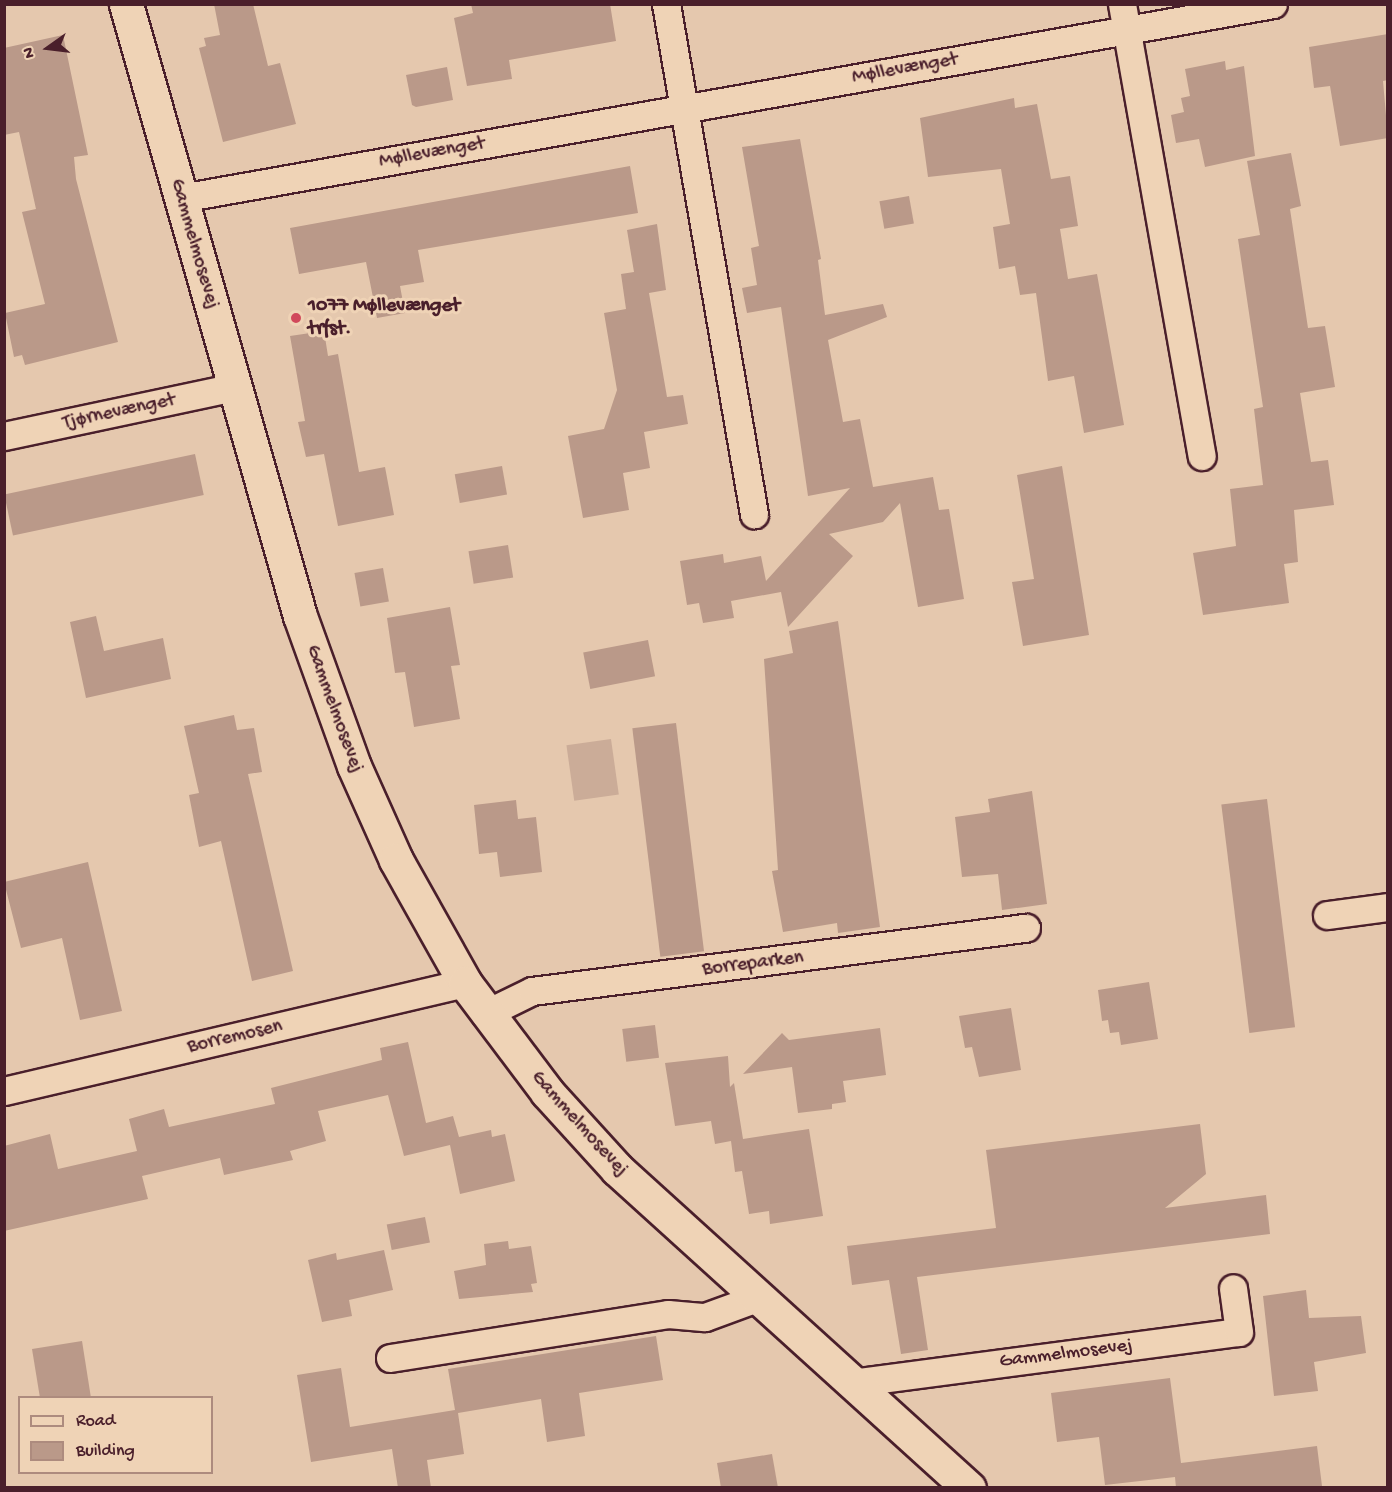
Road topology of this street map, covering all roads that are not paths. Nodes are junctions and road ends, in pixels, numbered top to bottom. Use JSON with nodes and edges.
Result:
{"nodes":[{"id":1,"x":126,"y":4,"type":"edge"},
{"id":2,"x":666,"y":4,"type":"edge"},
{"id":3,"x":1273,"y":4,"type":"edge"},
{"id":4,"x":1124,"y":17,"type":"edge"},
{"id":5,"x":684,"y":109,"type":"junction"},
{"id":6,"x":181,"y":198,"type":"junction"},
{"id":7,"x":234,"y":387,"type":"junction"},
{"id":8,"x":4,"y":436,"type":"edge"},
{"id":9,"x":1202,"y":456,"type":"dead end"},
{"id":10,"x":754,"y":514,"type":"dead end"},
{"id":11,"x":1388,"y":907,"type":"edge"},
{"id":12,"x":1327,"y":915,"type":"dead end"},
{"id":13,"x":1026,"y":928,"type":"dead end"},
{"id":14,"x":465,"y":983,"type":"junction"},
{"id":15,"x":485,"y":1014,"type":"junction"},
{"id":16,"x":4,"y":1091,"type":"edge"},
{"id":17,"x":1233,"y":1288,"type":"dead end"},
{"id":18,"x":757,"y":1298,"type":"junction"},
{"id":19,"x":390,"y":1358,"type":"dead end"},
{"id":20,"x":850,"y":1383,"type":"junction"},
{"id":21,"x":969,"y":1488,"type":"edge"}],
"edges":[{"from":1,"to":6,"type":"street","name":"Gammelmosevej"},
{"from":2,"to":5,"type":"street"},
{"from":3,"to":4,"type":"street","name":"Møllevænget"},
{"from":4,"to":5,"type":"street","name":"Møllevænget"},
{"from":4,"to":9,"type":"street"},
{"from":5,"to":6,"type":"street","name":"Møllevænget"},
{"from":5,"to":10,"type":"street"},
{"from":6,"to":7,"type":"street","name":"Gammelmosevej"},
{"from":7,"to":8,"type":"street","name":"Tjørnevænget"},
{"from":7,"to":14,"type":"street","name":"Gammelmosevej"},
{"from":11,"to":12,"type":"street"},
{"from":13,"to":15,"type":"street","name":"Borreparken"},
{"from":14,"to":15,"type":"street","name":"Gammelmosevej"},
{"from":14,"to":16,"type":"street","name":"Borremosen"},
{"from":15,"to":18,"type":"street","name":"Gammelmosevej"},
{"from":17,"to":20,"type":"street","name":"Gammelmosevej"},
{"from":18,"to":19,"type":"street"},
{"from":18,"to":20,"type":"street","name":"Gammelmosevej"},
{"from":20,"to":21,"type":"street","name":"Gammelmosevej"}]}
